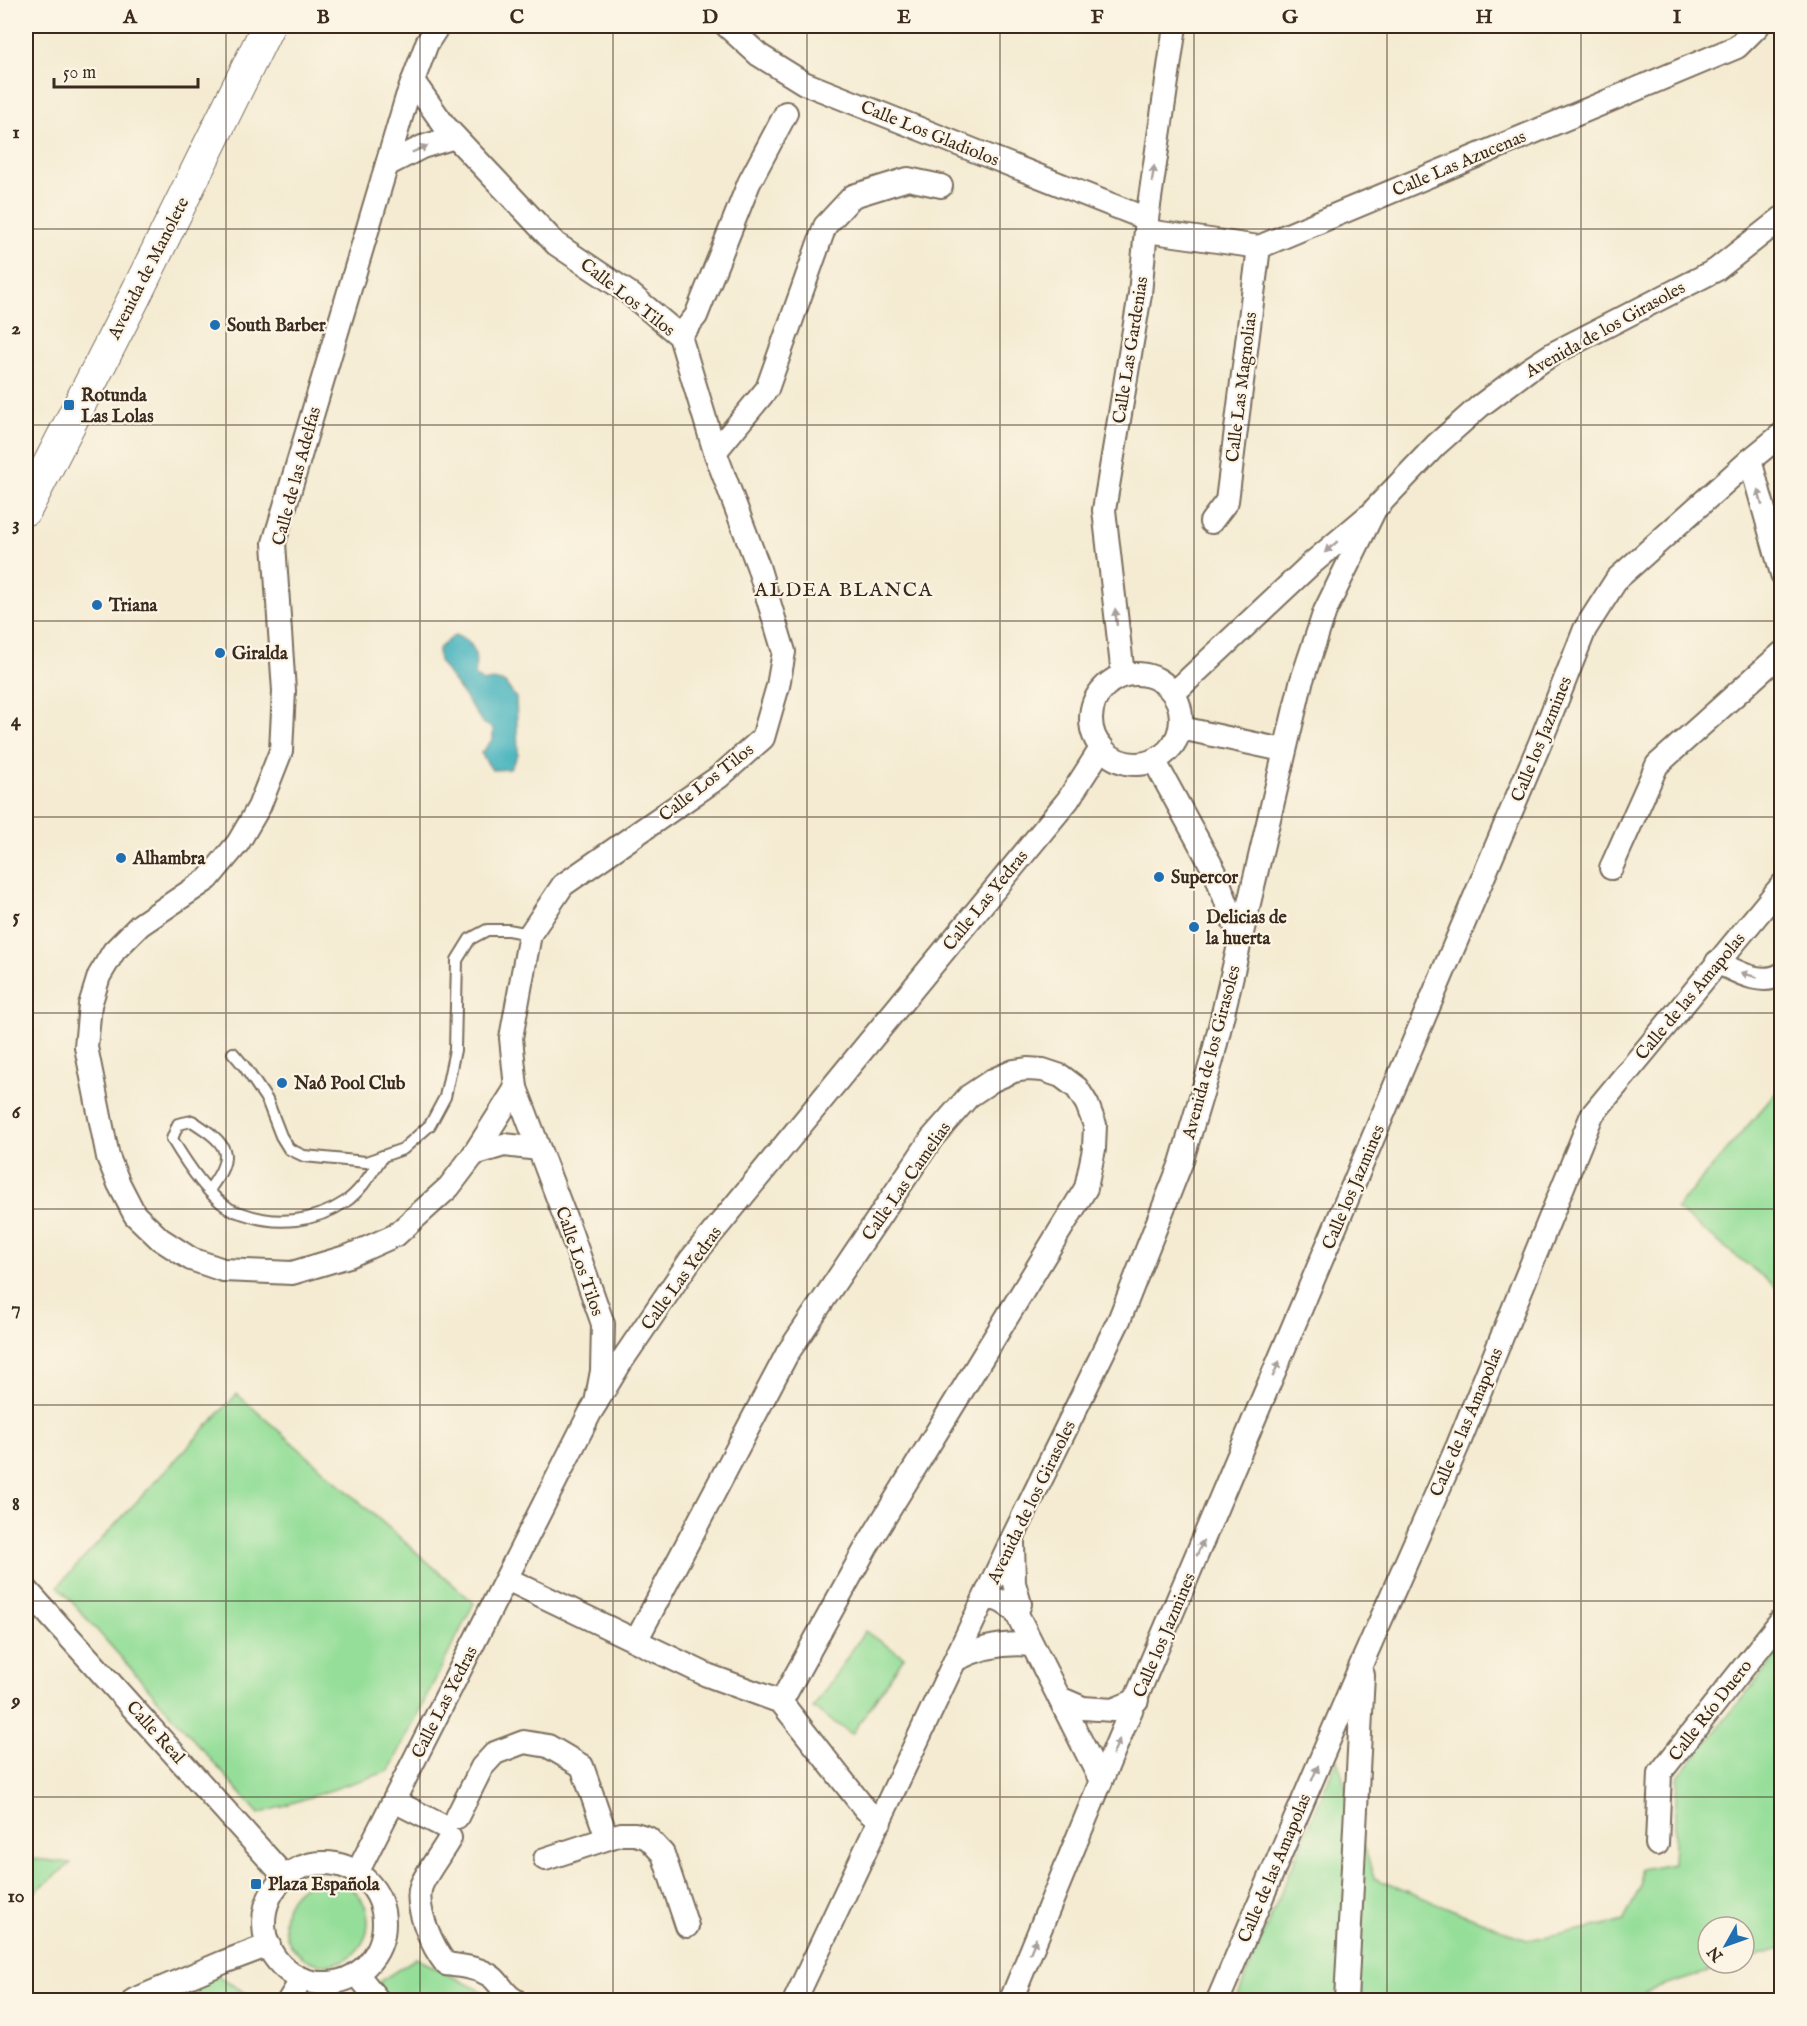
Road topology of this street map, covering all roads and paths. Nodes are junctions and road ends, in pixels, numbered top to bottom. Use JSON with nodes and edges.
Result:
{"nodes":[{"id":1,"x":268,"y":26,"type":"edge"},
{"id":2,"x":438,"y":26,"type":"edge"},
{"id":3,"x":727,"y":26,"type":"edge"},
{"id":4,"x":1175,"y":26,"type":"edge"},
{"id":5,"x":1758,"y":26,"type":"edge"},
{"id":6,"x":413,"y":81,"type":"junction"},
{"id":7,"x":786,"y":113,"type":"dead end"},
{"id":8,"x":455,"y":137,"type":"junction"},
{"id":9,"x":387,"y":165,"type":"junction"},
{"id":10,"x":941,"y":186,"type":"dead end"},
{"id":11,"x":1782,"y":218,"type":"edge"},
{"id":12,"x":1147,"y":225,"type":"junction"},
{"id":13,"x":1259,"y":247,"type":"junction"},
{"id":14,"x":680,"y":336,"type":"junction"},
{"id":15,"x":1782,"y":434,"type":"edge"},
{"id":16,"x":715,"y":452,"type":"junction"},
{"id":17,"x":1750,"y":460,"type":"junction"},
{"id":18,"x":26,"y":509,"type":"edge"},
{"id":19,"x":1376,"y":509,"type":"junction"},
{"id":20,"x":1211,"y":522,"type":"dead end"},
{"id":21,"x":1782,"y":574,"type":"edge"},
{"id":22,"x":1782,"y":653,"type":"edge"},
{"id":23,"x":1123,"y":675,"type":"junction"},
{"id":24,"x":1174,"y":693,"type":"junction"},
{"id":25,"x":1181,"y":728,"type":"junction"},
{"id":26,"x":1102,"y":747,"type":"junction"},
{"id":27,"x":1284,"y":750,"type":"junction"},
{"id":28,"x":1154,"y":760,"type":"junction"},
{"id":29,"x":1611,"y":868,"type":"dead end"},
{"id":30,"x":1782,"y":885,"type":"edge"},
{"id":31,"x":530,"y":934,"type":"junction"},
{"id":32,"x":1240,"y":939,"type":"junction"},
{"id":33,"x":1717,"y":962,"type":"junction"},
{"id":34,"x":1782,"y":974,"type":"edge"},
{"id":35,"x":233,"y":1053,"type":"dead end"},
{"id":36,"x":516,"y":1088,"type":"junction"},
{"id":37,"x":539,"y":1149,"type":"junction"},
{"id":38,"x":474,"y":1154,"type":"junction"},
{"id":39,"x":383,"y":1156,"type":"junction"},
{"id":40,"x":208,"y":1190,"type":"junction"},
{"id":41,"x":654,"y":1313,"type":"junction"},
{"id":42,"x":603,"y":1324,"type":"junction"},
{"id":43,"x":596,"y":1403,"type":"junction"},
{"id":44,"x":1013,"y":1537,"type":"junction"},
{"id":45,"x":507,"y":1579,"type":"junction"},
{"id":46,"x":26,"y":1588,"type":"edge"},
{"id":47,"x":981,"y":1606,"type":"junction"},
{"id":48,"x":1016,"y":1612,"type":"junction"},
{"id":49,"x":1782,"y":1619,"type":"edge"},
{"id":50,"x":637,"y":1640,"type":"junction"},
{"id":51,"x":1023,"y":1644,"type":"junction"},
{"id":52,"x":1364,"y":1658,"type":"junction"},
{"id":53,"x":957,"y":1659,"type":"junction"},
{"id":54,"x":1062,"y":1699,"type":"junction"},
{"id":55,"x":1137,"y":1700,"type":"junction"},
{"id":56,"x":781,"y":1702,"type":"junction"},
{"id":57,"x":1101,"y":1781,"type":"junction"},
{"id":58,"x":394,"y":1800,"type":"junction"},
{"id":59,"x":880,"y":1822,"type":"junction"},
{"id":60,"x":451,"y":1828,"type":"junction"},
{"id":61,"x":607,"y":1838,"type":"junction"},
{"id":62,"x":1657,"y":1844,"type":"dead end"},
{"id":63,"x":545,"y":1859,"type":"dead end"},
{"id":64,"x":357,"y":1873,"type":"junction"},
{"id":65,"x":285,"y":1877,"type":"junction"},
{"id":66,"x":687,"y":1926,"type":"dead end"},
{"id":67,"x":269,"y":1946,"type":"junction"},
{"id":68,"x":357,"y":1974,"type":"junction"},
{"id":69,"x":302,"y":1979,"type":"junction"},
{"id":70,"x":134,"y":2001,"type":"edge"},
{"id":71,"x":289,"y":2001,"type":"edge"},
{"id":72,"x":378,"y":2001,"type":"edge"},
{"id":73,"x":515,"y":2001,"type":"edge"},
{"id":74,"x":795,"y":2001,"type":"edge"},
{"id":75,"x":1011,"y":2001,"type":"edge"},
{"id":76,"x":1218,"y":2001,"type":"edge"},
{"id":77,"x":1346,"y":2001,"type":"edge"}],
"edges":[{"from":1,"to":18,"type":"street","name":"Avenida de Manolete"},
{"from":2,"to":6,"type":"street","name":"Calle de las Adelfas"},
{"from":3,"to":12,"type":"street","name":"Calle Los Gladiolos"},
{"from":12,"to":4,"type":"street","name":"Calle Las Gardenias","one_way":true},
{"from":5,"to":13,"type":"street","name":"Calle Las Azucenas"},
{"from":6,"to":8,"type":"street","name":"Calle Los Tilos"},
{"from":6,"to":9,"type":"street","name":"Calle de las Adelfas"},
{"from":7,"to":14,"type":"street"},
{"from":9,"to":8,"type":"street","one_way":true},
{"from":8,"to":14,"type":"street","name":"Calle Los Tilos"},
{"from":9,"to":38,"type":"street","name":"Calle de las Adelfas"},
{"from":10,"to":16,"type":"street"},
{"from":11,"to":19,"type":"street","name":"Avenida de los Girasoles"},
{"from":12,"to":13,"type":"street"},
{"from":23,"to":12,"type":"street","name":"Calle Las Gardenias","one_way":true},
{"from":13,"to":20,"type":"street","name":"Calle Las Magnolias"},
{"from":14,"to":16,"type":"street","name":"Calle Los Tilos"},
{"from":15,"to":17,"type":"street","name":"Calle los Jazmines"},
{"from":16,"to":31,"type":"street","name":"Calle Los Tilos"},
{"from":21,"to":17,"type":"street","one_way":true},
{"from":55,"to":17,"type":"street","name":"Calle los Jazmines","one_way":true},
{"from":19,"to":24,"type":"street","one_way":true},
{"from":19,"to":27,"type":"street","name":"Avenida de los Girasoles"},
{"from":22,"to":29,"type":"street"},
{"from":23,"to":24,"type":"street"},
{"from":23,"to":26,"type":"street"},
{"from":24,"to":25,"type":"street"},
{"from":25,"to":27,"type":"street"},
{"from":25,"to":28,"type":"street"},
{"from":26,"to":28,"type":"street"},
{"from":26,"to":41,"type":"street","name":"Calle Las Yedras"},
{"from":27,"to":32,"type":"street","name":"Avenida de los Girasoles"},
{"from":28,"to":32,"type":"street"},
{"from":30,"to":33,"type":"street","name":"Calle de las Amapolas"},
{"from":31,"to":36,"type":"street","name":"Calle Los Tilos"},
{"from":31,"to":39,"type":"lane"},
{"from":32,"to":44,"type":"street","name":"Avenida de los Girasoles"},
{"from":34,"to":33,"type":"street","one_way":true},
{"from":33,"to":52,"type":"street","name":"Calle de las Amapolas"},
{"from":35,"to":39,"type":"lane"},
{"from":36,"to":37,"type":"street","name":"Calle Los Tilos"},
{"from":36,"to":38,"type":"street","name":"Calle de las Adelfas"},
{"from":37,"to":38,"type":"street"},
{"from":37,"to":42,"type":"street","name":"Calle Los Tilos"},
{"from":39,"to":40,"type":"lane"},
{"from":40,"to":40,"type":"lane"},
{"from":41,"to":42,"type":"street"},
{"from":41,"to":43,"type":"street","name":"Calle Las Yedras"},
{"from":42,"to":43,"type":"street","name":"Calle Los Tilos"},
{"from":43,"to":45,"type":"street","name":"Calle Las Yedras"},
{"from":44,"to":47,"type":"street","name":"Avenida de los Girasoles"},
{"from":44,"to":48,"type":"street"},
{"from":45,"to":50,"type":"street"},
{"from":45,"to":58,"type":"street","name":"Calle Las Yedras"},
{"from":46,"to":65,"type":"street","name":"Calle Real"},
{"from":47,"to":48,"type":"street"},
{"from":47,"to":51,"type":"street"},
{"from":47,"to":53,"type":"street","name":"Avenida de los Girasoles"},
{"from":48,"to":51,"type":"street"},
{"from":49,"to":62,"type":"street","name":"Calle Río Duero"},
{"from":50,"to":56,"type":"street"},
{"from":50,"to":56,"type":"street","name":"Calle Las Camelias"},
{"from":51,"to":53,"type":"street"},
{"from":51,"to":54,"type":"street"},
{"from":76,"to":52,"type":"street","name":"Calle de las Amapolas","one_way":true},
{"from":52,"to":77,"type":"street"},
{"from":53,"to":59,"type":"street","name":"Avenida de los Girasoles"},
{"from":54,"to":55,"type":"street"},
{"from":54,"to":57,"type":"street"},
{"from":57,"to":55,"type":"street","name":"Calle los Jazmines","one_way":true},
{"from":56,"to":59,"type":"street"},
{"from":75,"to":57,"type":"street","name":"Calle los Jazmines","one_way":true},
{"from":58,"to":60,"type":"street"},
{"from":58,"to":64,"type":"street","name":"Calle Las Yedras"},
{"from":59,"to":74,"type":"street","name":"Avenida de los Girasoles"},
{"from":60,"to":61,"type":"street"},
{"from":60,"to":73,"type":"street"},
{"from":61,"to":63,"type":"street"},
{"from":61,"to":66,"type":"street"},
{"from":64,"to":65,"type":"street"},
{"from":64,"to":68,"type":"street"},
{"from":65,"to":67,"type":"street"},
{"from":67,"to":69,"type":"street"},
{"from":67,"to":70,"type":"street"},
{"from":68,"to":69,"type":"street"},
{"from":68,"to":72,"type":"street"},
{"from":69,"to":71,"type":"street"}]}
